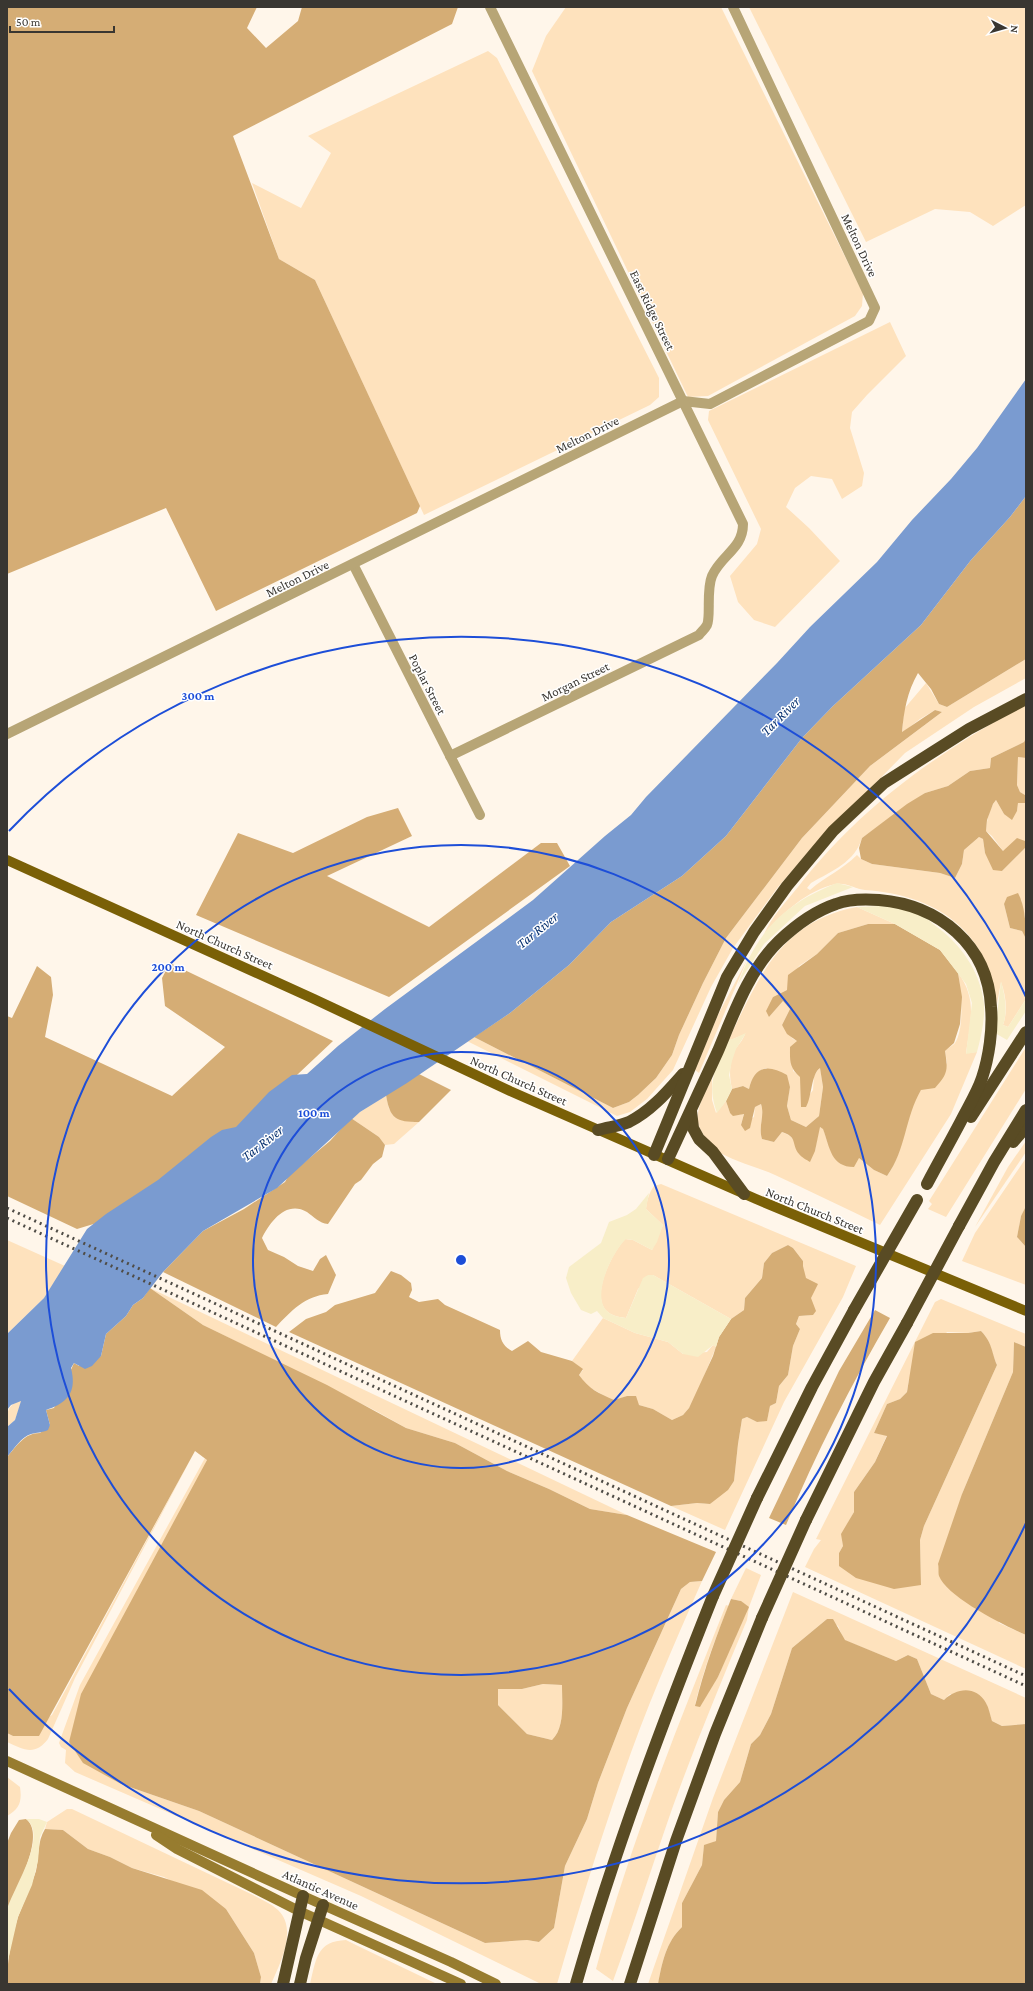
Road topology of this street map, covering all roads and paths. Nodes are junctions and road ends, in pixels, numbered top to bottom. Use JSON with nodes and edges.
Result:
{"nodes":[{"id":1,"x":490,"y":7,"type":"edge"},
{"id":2,"x":733,"y":7,"type":"edge"},
{"id":3,"x":683,"y":401,"type":"junction"},
{"id":4,"x":353,"y":564,"type":"junction"},
{"id":5,"x":707,"y":625,"type":"joint"},
{"id":6,"x":1026,"y":699,"type":"edge"},
{"id":7,"x":7,"y":734,"type":"edge"},
{"id":8,"x":450,"y":756,"type":"junction"},
{"id":9,"x":480,"y":815,"type":"dead end"},
{"id":10,"x":7,"y":860,"type":"edge"},
{"id":11,"x":1026,"y":1032,"type":"edge"},
{"id":12,"x":689,"y":1068,"type":"junction"},
{"id":13,"x":691,"y":1109,"type":"junction"},
{"id":14,"x":1026,"y":1110,"type":"edge"},
{"id":15,"x":1026,"y":1128,"type":"edge"},
{"id":16,"x":598,"y":1130,"type":"junction"},
{"id":17,"x":654,"y":1155,"type":"junction"},
{"id":18,"x":668,"y":1159,"type":"junction"},
{"id":19,"x":994,"y":1162,"type":"junction"},
{"id":20,"x":927,"y":1184,"type":"junction"},
{"id":21,"x":744,"y":1194,"type":"junction"},
{"id":22,"x":1026,"y":1311,"type":"edge"},
{"id":23,"x":7,"y":1761,"type":"edge"},
{"id":24,"x":135,"y":1820,"type":"junction"},
{"id":25,"x":303,"y":1896,"type":"junction"},
{"id":26,"x":324,"y":1905,"type":"junction"},
{"id":27,"x":299,"y":1911,"type":"junction"},
{"id":28,"x":318,"y":1919,"type":"junction"},
{"id":29,"x":630,"y":1982,"type":"edge"},
{"id":30,"x":283,"y":1984,"type":"edge"},
{"id":31,"x":300,"y":1984,"type":"edge"},
{"id":32,"x":461,"y":1984,"type":"edge"},
{"id":33,"x":496,"y":1984,"type":"edge"},
{"id":34,"x":576,"y":1984,"type":"edge"}],
"edges":[{"from":1,"to":3,"type":"street","name":"East Ridge Street"},
{"from":2,"to":3,"type":"street","name":"Melton Drive"},
{"from":3,"to":4,"type":"street","name":"Melton Drive"},
{"from":3,"to":5,"type":"street","name":"East Ridge Street"},
{"from":4,"to":7,"type":"street","name":"Melton Drive"},
{"from":4,"to":8,"type":"street","name":"Poplar Street"},
{"from":5,"to":8,"type":"street","name":"Morgan Street"},
{"from":6,"to":12,"type":"highway"},
{"from":8,"to":9,"type":"street","name":"Poplar Street"},
{"from":10,"to":16,"type":"main road","name":"North Church Street"},
{"from":11,"to":20,"type":"highway"},
{"from":12,"to":16,"type":"highway"},
{"from":12,"to":17,"type":"highway"},
{"from":13,"to":18,"type":"highway"},
{"from":13,"to":20,"type":"highway"},
{"from":13,"to":21,"type":"highway"},
{"from":14,"to":19,"type":"highway"},
{"from":15,"to":19,"type":"highway"},
{"from":16,"to":17,"type":"main road","name":"North Church Street"},
{"from":17,"to":18,"type":"main road","name":"North Church Street"},
{"from":18,"to":21,"type":"main road","name":"North Church Street"},
{"from":19,"to":29,"type":"highway","bridge":true},
{"from":20,"to":34,"type":"highway","bridge":true},
{"from":21,"to":22,"type":"main road","name":"North Church Street"},
{"from":23,"to":24,"type":"main road","name":"Atlantic Avenue"},
{"from":24,"to":25,"type":"main road","name":"Atlantic Avenue"},
{"from":24,"to":27,"type":"main road","name":"Atlantic Avenue"},
{"from":25,"to":26,"type":"main road","name":"Atlantic Avenue"},
{"from":25,"to":27,"type":"highway"},
{"from":26,"to":28,"type":"highway"},
{"from":26,"to":33,"type":"main road","name":"Atlantic Avenue"},
{"from":27,"to":28,"type":"main road","name":"Atlantic Avenue"},
{"from":27,"to":30,"type":"highway"},
{"from":28,"to":31,"type":"highway"},
{"from":28,"to":32,"type":"main road","name":"Atlantic Avenue"}]}
